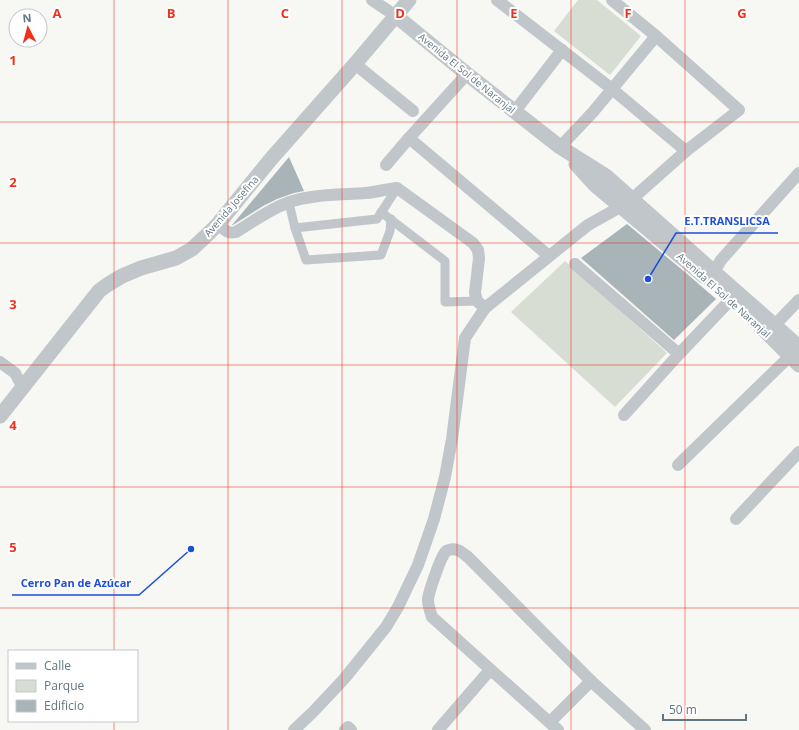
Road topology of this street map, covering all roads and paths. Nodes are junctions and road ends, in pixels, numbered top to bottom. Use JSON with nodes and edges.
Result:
{"nodes":[{"id":1,"x":372,"y":0,"type":"edge"},
{"id":2,"x":409,"y":0,"type":"edge"},
{"id":3,"x":497,"y":0,"type":"edge"},
{"id":4,"x":612,"y":0,"type":"edge"},
{"id":5,"x":396,"y":16,"type":"junction"},
{"id":6,"x":656,"y":36,"type":"junction"},
{"id":7,"x":562,"y":50,"type":"junction"},
{"id":8,"x":355,"y":64,"type":"junction"},
{"id":9,"x":467,"y":74,"type":"junction"},
{"id":10,"x":612,"y":89,"type":"junction"},
{"id":11,"x":413,"y":111,"type":"dead end"},
{"id":12,"x":515,"y":111,"type":"junction"},
{"id":13,"x":409,"y":138,"type":"junction"},
{"id":14,"x":560,"y":147,"type":"junction"},
{"id":15,"x":686,"y":151,"type":"junction"},
{"id":16,"x":386,"y":165,"type":"dead end"},
{"id":17,"x":799,"y":174,"type":"edge"},
{"id":18,"x":397,"y":188,"type":"junction"},
{"id":19,"x":289,"y":203,"type":"junction"},
{"id":20,"x":627,"y":203,"type":"junction"},
{"id":21,"x":381,"y":212,"type":"junction"},
{"id":22,"x":390,"y":219,"type":"junction"},
{"id":23,"x":218,"y":224,"type":"junction"},
{"id":24,"x":295,"y":228,"type":"junction"},
{"id":25,"x":549,"y":256,"type":"junction"},
{"id":26,"x":574,"y":264,"type":"dead end"},
{"id":27,"x":712,"y":276,"type":"junction"},
{"id":28,"x":734,"y":296,"type":"junction"},
{"id":29,"x":799,"y":300,"type":"edge"},
{"id":30,"x":481,"y":304,"type":"junction"},
{"id":31,"x":771,"y":329,"type":"junction"},
{"id":32,"x":680,"y":354,"type":"junction"},
{"id":33,"x":796,"y":356,"type":"edge"},
{"id":34,"x":0,"y":362,"type":"edge"},
{"id":35,"x":23,"y":388,"type":"junction"},
{"id":36,"x":624,"y":415,"type":"dead end"},
{"id":37,"x":0,"y":416,"type":"edge"},
{"id":38,"x":799,"y":452,"type":"edge"},
{"id":39,"x":678,"y":465,"type":"dead end"},
{"id":40,"x":736,"y":518,"type":"dead end"},
{"id":41,"x":490,"y":670,"type":"junction"},
{"id":42,"x":591,"y":681,"type":"junction"},
{"id":43,"x":554,"y":726,"type":"edge"},
{"id":44,"x":443,"y":728,"type":"edge"},
{"id":45,"x":294,"y":730,"type":"edge"},
{"id":46,"x":345,"y":730,"type":"edge"},
{"id":47,"x":351,"y":730,"type":"edge"},
{"id":48,"x":645,"y":730,"type":"edge"}],
"edges":[{"from":1,"to":5,"type":"street","name":"Avenida El Sol de Naranjal"},
{"from":2,"to":5,"type":"street","name":"Avenida Josefina"},
{"from":3,"to":7,"type":"street"},
{"from":4,"to":6,"type":"street"},
{"from":5,"to":8,"type":"street","name":"Avenida Josefina"},
{"from":5,"to":9,"type":"street","name":"Avenida El Sol de Naranjal"},
{"from":6,"to":10,"type":"street"},
{"from":6,"to":15,"type":"street"},
{"from":7,"to":10,"type":"street"},
{"from":7,"to":12,"type":"street"},
{"from":8,"to":11,"type":"street"},
{"from":8,"to":23,"type":"street","name":"Avenida Josefina"},
{"from":9,"to":12,"type":"street","name":"Avenida El Sol de Naranjal"},
{"from":9,"to":13,"type":"street"},
{"from":10,"to":14,"type":"street"},
{"from":10,"to":15,"type":"street"},
{"from":12,"to":14,"type":"street","name":"Avenida El Sol de Naranjal"},
{"from":13,"to":16,"type":"street"},
{"from":13,"to":25,"type":"street"},
{"from":14,"to":20,"type":"street","name":"Avenida El Sol de Naranjal"},
{"from":15,"to":20,"type":"street"},
{"from":17,"to":27,"type":"street"},
{"from":18,"to":19,"type":"street"},
{"from":18,"to":21,"type":"street"},
{"from":18,"to":30,"type":"street"},
{"from":19,"to":23,"type":"street"},
{"from":19,"to":24,"type":"street"},
{"from":20,"to":25,"type":"street"},
{"from":20,"to":27,"type":"street","name":"Avenida El Sol de Naranjal"},
{"from":21,"to":22,"type":"street"},
{"from":21,"to":24,"type":"street"},
{"from":22,"to":24,"type":"street"},
{"from":22,"to":30,"type":"street"},
{"from":23,"to":35,"type":"street","name":"Avenida Josefina"},
{"from":25,"to":30,"type":"street"},
{"from":26,"to":32,"type":"street"},
{"from":27,"to":28,"type":"street","name":"Avenida El Sol de Naranjal"},
{"from":28,"to":31,"type":"street","name":"Avenida El Sol de Naranjal"},
{"from":28,"to":32,"type":"street"},
{"from":29,"to":31,"type":"street"},
{"from":30,"to":45,"type":"street"},
{"from":31,"to":33,"type":"street","name":"Avenida El Sol de Naranjal"},
{"from":32,"to":36,"type":"street"},
{"from":33,"to":39,"type":"street"},
{"from":34,"to":35,"type":"street"},
{"from":35,"to":37,"type":"street","name":"Avenida Josefina"},
{"from":38,"to":40,"type":"street"},
{"from":41,"to":42,"type":"street"},
{"from":41,"to":43,"type":"street"},
{"from":41,"to":44,"type":"street"},
{"from":42,"to":43,"type":"street"},
{"from":42,"to":48,"type":"street"},
{"from":46,"to":47,"type":"street"}]}
